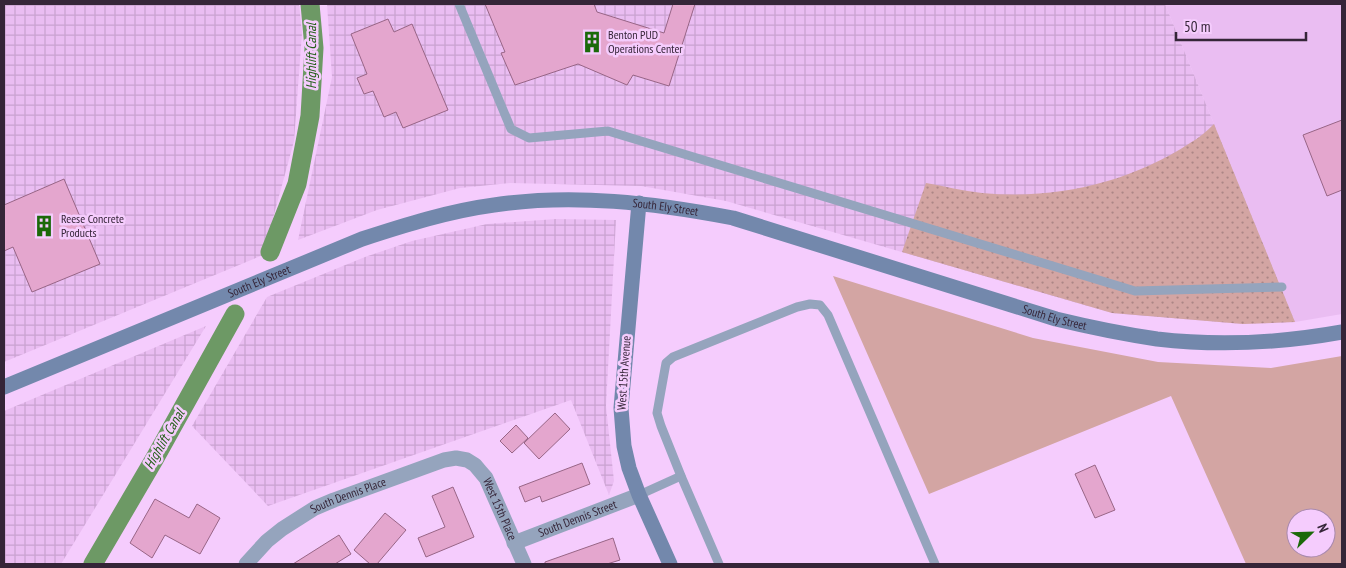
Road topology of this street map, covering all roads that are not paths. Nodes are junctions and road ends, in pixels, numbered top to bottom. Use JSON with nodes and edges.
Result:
{"nodes":[{"id":1,"x":458,"y":4,"type":"edge"},
{"id":2,"x":639,"y":203,"type":"junction"},
{"id":3,"x":1282,"y":287,"type":"dead end"},
{"id":4,"x":1342,"y":332,"type":"edge"},
{"id":5,"x":4,"y":387,"type":"edge"},
{"id":6,"x":467,"y":460,"type":"joint"},
{"id":7,"x":681,"y":476,"type":"junction"},
{"id":8,"x":639,"y":494,"type":"junction"},
{"id":9,"x":514,"y":542,"type":"junction"},
{"id":10,"x":246,"y":564,"type":"edge"},
{"id":11,"x":524,"y":564,"type":"edge"},
{"id":12,"x":670,"y":564,"type":"edge"},
{"id":13,"x":719,"y":564,"type":"edge"},
{"id":14,"x":935,"y":564,"type":"edge"}],
"edges":[{"from":1,"to":3,"type":"lane"},
{"from":2,"to":4,"type":"street","name":"South Ely Street"},
{"from":2,"to":5,"type":"street","name":"South Ely Street"},
{"from":2,"to":8,"type":"street","name":"West 15th Avenue"},
{"from":6,"to":9,"type":"street","name":"West 15th Place"},
{"from":6,"to":10,"type":"street","name":"South Dennis Place"},
{"from":7,"to":8,"type":"lane"},
{"from":7,"to":13,"type":"lane"},
{"from":7,"to":14,"type":"lane"},
{"from":8,"to":9,"type":"street","name":"South Dennis Street"},
{"from":8,"to":12,"type":"street","name":"West 15th Avenue"},
{"from":9,"to":11,"type":"street","name":"West 15th Place"}]}
